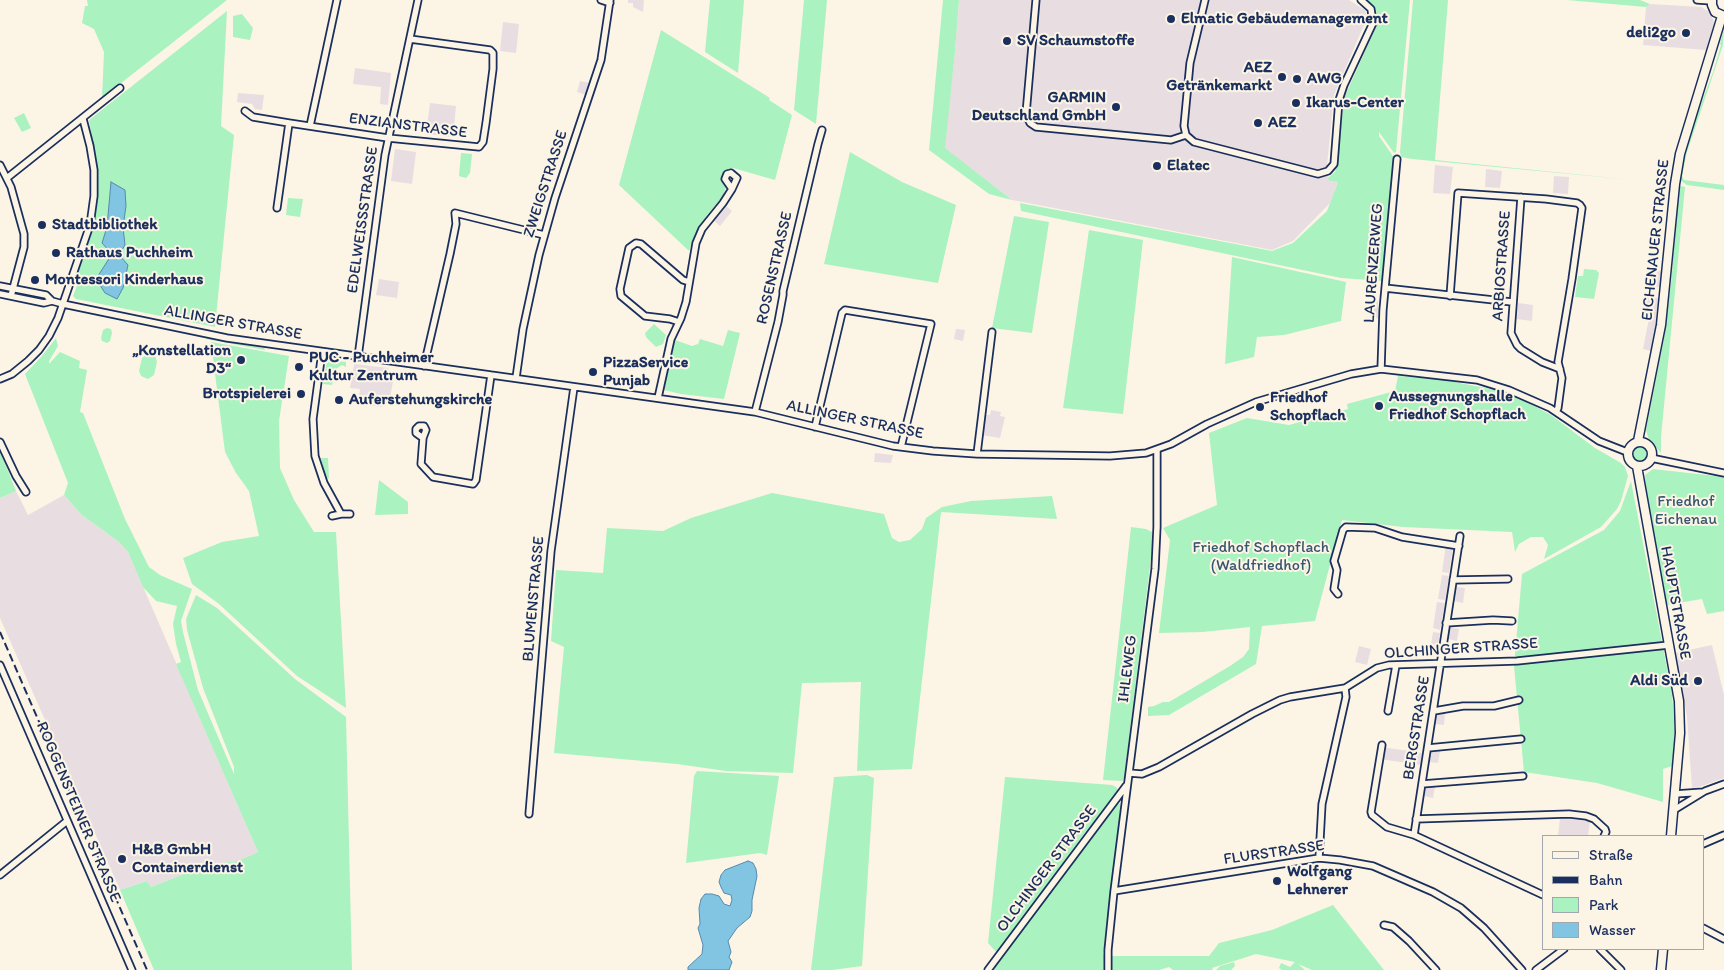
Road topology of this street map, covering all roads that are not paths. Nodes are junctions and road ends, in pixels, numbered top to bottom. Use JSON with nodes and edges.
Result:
{"nodes":[{"id":1,"x":337,"y":0,"type":"edge"},
{"id":2,"x":418,"y":0,"type":"edge"},
{"id":3,"x":601,"y":0,"type":"edge"},
{"id":4,"x":1036,"y":0,"type":"edge"},
{"id":5,"x":1205,"y":0,"type":"edge"},
{"id":6,"x":1361,"y":0,"type":"edge"},
{"id":7,"x":1696,"y":0,"type":"edge"},
{"id":8,"x":1712,"y":1,"type":"edge"},
{"id":9,"x":610,"y":2,"type":"edge"},
{"id":10,"x":1723,"y":16,"type":"edge"},
{"id":11,"x":410,"y":39,"type":"junction"},
{"id":12,"x":120,"y":88,"type":"dead end"},
{"id":13,"x":245,"y":111,"type":"dead end"},
{"id":14,"x":83,"y":119,"type":"junction"},
{"id":15,"x":289,"y":124,"type":"junction"},
{"id":16,"x":310,"y":126,"type":"junction"},
{"id":17,"x":822,"y":130,"type":"dead end"},
{"id":18,"x":1186,"y":135,"type":"junction"},
{"id":19,"x":388,"y":138,"type":"junction"},
{"id":20,"x":1397,"y":159,"type":"dead end"},
{"id":21,"x":0,"y":165,"type":"edge"},
{"id":22,"x":7,"y":178,"type":"junction"},
{"id":23,"x":732,"y":188,"type":"dead end"},
{"id":24,"x":1521,"y":197,"type":"junction"},
{"id":25,"x":277,"y":208,"type":"dead end"},
{"id":26,"x":544,"y":235,"type":"junction"},
{"id":27,"x":689,"y":282,"type":"junction"},
{"id":28,"x":0,"y":286,"type":"edge"},
{"id":29,"x":1385,"y":288,"type":"junction"},
{"id":30,"x":12,"y":289,"type":"junction"},
{"id":31,"x":0,"y":294,"type":"edge"},
{"id":32,"x":11,"y":296,"type":"junction"},
{"id":33,"x":1450,"y":296,"type":"junction"},
{"id":34,"x":52,"y":301,"type":"junction"},
{"id":35,"x":1512,"y":302,"type":"junction"},
{"id":36,"x":63,"y":304,"type":"junction"},
{"id":37,"x":679,"y":322,"type":"junction"},
{"id":38,"x":992,"y":332,"type":"dead end"},
{"id":39,"x":322,"y":352,"type":"junction"},
{"id":40,"x":358,"y":357,"type":"junction"},
{"id":41,"x":424,"y":366,"type":"junction"},
{"id":42,"x":1381,"y":369,"type":"junction"},
{"id":43,"x":1560,"y":369,"type":"junction"},
{"id":44,"x":491,"y":375,"type":"junction"},
{"id":45,"x":516,"y":378,"type":"junction"},
{"id":46,"x":0,"y":379,"type":"edge"},
{"id":47,"x":574,"y":387,"type":"junction"},
{"id":48,"x":658,"y":398,"type":"junction"},
{"id":49,"x":755,"y":412,"type":"junction"},
{"id":50,"x":1556,"y":412,"type":"junction"},
{"id":51,"x":815,"y":427,"type":"junction"},
{"id":52,"x":423,"y":438,"type":"dead end"},
{"id":53,"x":1638,"y":441,"type":"junction"},
{"id":54,"x":0,"y":442,"type":"edge"},
{"id":55,"x":901,"y":447,"type":"junction"},
{"id":56,"x":1157,"y":450,"type":"junction"},
{"id":57,"x":1627,"y":452,"type":"junction"},
{"id":58,"x":977,"y":454,"type":"junction"},
{"id":59,"x":1651,"y":458,"type":"junction"},
{"id":60,"x":1637,"y":466,"type":"junction"},
{"id":61,"x":1724,"y":473,"type":"edge"},
{"id":62,"x":26,"y":492,"type":"dead end"},
{"id":63,"x":341,"y":514,"type":"junction"},
{"id":64,"x":350,"y":514,"type":"dead end"},
{"id":65,"x":332,"y":516,"type":"dead end"},
{"id":66,"x":1460,"y":536,"type":"dead end"},
{"id":67,"x":1459,"y":546,"type":"junction"},
{"id":68,"x":1508,"y":579,"type":"dead end"},
{"id":69,"x":1453,"y":580,"type":"junction"},
{"id":70,"x":1338,"y":594,"type":"dead end"},
{"id":71,"x":1512,"y":621,"type":"dead end"},
{"id":72,"x":1446,"y":623,"type":"junction"},
{"id":73,"x":1669,"y":645,"type":"junction"},
{"id":74,"x":1441,"y":664,"type":"junction"},
{"id":75,"x":0,"y":665,"type":"edge"},
{"id":76,"x":1396,"y":665,"type":"junction"},
{"id":77,"x":1345,"y":688,"type":"junction"},
{"id":78,"x":1519,"y":700,"type":"dead end"},
{"id":79,"x":1388,"y":711,"type":"dead end"},
{"id":80,"x":1434,"y":711,"type":"junction"},
{"id":81,"x":1521,"y":739,"type":"dead end"},
{"id":82,"x":1382,"y":746,"type":"dead end"},
{"id":83,"x":1428,"y":748,"type":"junction"},
{"id":84,"x":1129,"y":773,"type":"junction"},
{"id":85,"x":1523,"y":776,"type":"dead end"},
{"id":86,"x":1128,"y":784,"type":"junction"},
{"id":87,"x":1422,"y":784,"type":"junction"},
{"id":88,"x":1724,"y":784,"type":"edge"},
{"id":89,"x":1706,"y":791,"type":"junction"},
{"id":90,"x":1675,"y":794,"type":"junction"},
{"id":91,"x":1674,"y":810,"type":"junction"},
{"id":92,"x":529,"y":814,"type":"dead end"},
{"id":93,"x":1416,"y":819,"type":"junction"},
{"id":94,"x":67,"y":821,"type":"junction"},
{"id":95,"x":1414,"y":835,"type":"junction"},
{"id":96,"x":1604,"y":835,"type":"edge"},
{"id":97,"x":1671,"y":835,"type":"edge"},
{"id":98,"x":1724,"y":835,"type":"edge"},
{"id":99,"x":1704,"y":844,"type":"edge"},
{"id":100,"x":1319,"y":858,"type":"junction"},
{"id":101,"x":0,"y":875,"type":"edge"},
{"id":102,"x":1114,"y":891,"type":"junction"},
{"id":103,"x":1542,"y":895,"type":"edge"},
{"id":104,"x":1384,"y":925,"type":"dead end"},
{"id":105,"x":1704,"y":929,"type":"edge"},
{"id":106,"x":1724,"y":939,"type":"edge"},
{"id":107,"x":1563,"y":950,"type":"edge"},
{"id":108,"x":1601,"y":950,"type":"edge"},
{"id":109,"x":1663,"y":950,"type":"edge"},
{"id":110,"x":132,"y":970,"type":"edge"},
{"id":111,"x":988,"y":970,"type":"edge"},
{"id":112,"x":1108,"y":970,"type":"edge"},
{"id":113,"x":1436,"y":970,"type":"edge"},
{"id":114,"x":1522,"y":970,"type":"edge"},
{"id":115,"x":1536,"y":970,"type":"edge"},
{"id":116,"x":1621,"y":970,"type":"edge"},
{"id":117,"x":1661,"y":970,"type":"edge"}],
"edges":[{"from":1,"to":16,"type":"street"},
{"from":2,"to":11,"type":"street","name":"EDELWEISSSTRASSE"},
{"from":3,"to":9,"type":"street"},
{"from":4,"to":18,"type":"street"},
{"from":5,"to":18,"type":"street"},
{"from":6,"to":18,"type":"street"},
{"from":7,"to":8,"type":"street"},
{"from":8,"to":10,"type":"main road"},
{"from":9,"to":26,"type":"street","name":"ZWEIGSTRASSE"},
{"from":10,"to":53,"type":"main road","name":"EICHENAUER STRASSE"},
{"from":11,"to":19,"type":"street","name":"EDELWEISSSTRASSE"},
{"from":11,"to":19,"type":"street","name":"ENZIANSTRASSE"},
{"from":12,"to":14,"type":"street"},
{"from":13,"to":15,"type":"street","name":"ENZIANSTRASSE"},
{"from":14,"to":22,"type":"street"},
{"from":14,"to":36,"type":"street"},
{"from":15,"to":16,"type":"street","name":"ENZIANSTRASSE"},
{"from":15,"to":25,"type":"street"},
{"from":16,"to":19,"type":"street","name":"ENZIANSTRASSE"},
{"from":17,"to":49,"type":"street","name":"ROSENSTRASSE"},
{"from":19,"to":40,"type":"street","name":"EDELWEISSSTRASSE"},
{"from":20,"to":29,"type":"street","name":"LAURENZERWEG"},
{"from":21,"to":22,"type":"street"},
{"from":22,"to":30,"type":"street"},
{"from":23,"to":27,"type":"street"},
{"from":24,"to":33,"type":"street"},
{"from":24,"to":35,"type":"street","name":"ARBIOSTRASSE"},
{"from":24,"to":43,"type":"street"},
{"from":26,"to":41,"type":"street"},
{"from":26,"to":45,"type":"street","name":"ZWEIGSTRASSE"},
{"from":27,"to":37,"type":"street"},
{"from":27,"to":37,"type":"street"},
{"from":28,"to":30,"type":"street","name":"ALLINGER STRASSE"},
{"from":29,"to":33,"type":"street"},
{"from":29,"to":42,"type":"street","name":"LAURENZERWEG"},
{"from":30,"to":32,"type":"street"},
{"from":30,"to":34,"type":"street","name":"ALLINGER STRASSE"},
{"from":31,"to":32,"type":"street","name":"ALLINGER STRASSE"},
{"from":32,"to":34,"type":"street","name":"ALLINGER STRASSE"},
{"from":33,"to":35,"type":"street"},
{"from":34,"to":36,"type":"street","name":"ALLINGER STRASSE"},
{"from":35,"to":43,"type":"street","name":"ARBIOSTRASSE"},
{"from":36,"to":39,"type":"street","name":"ALLINGER STRASSE"},
{"from":36,"to":46,"type":"street"},
{"from":37,"to":48,"type":"street"},
{"from":38,"to":58,"type":"street"},
{"from":39,"to":40,"type":"street","name":"ALLINGER STRASSE"},
{"from":39,"to":63,"type":"street"},
{"from":40,"to":41,"type":"street","name":"ALLINGER STRASSE"},
{"from":41,"to":44,"type":"street","name":"ALLINGER STRASSE"},
{"from":42,"to":50,"type":"street","name":"ALLINGER STRASSE"},
{"from":42,"to":56,"type":"street","name":"ALLINGER STRASSE"},
{"from":43,"to":50,"type":"street"},
{"from":44,"to":45,"type":"street","name":"ALLINGER STRASSE"},
{"from":44,"to":52,"type":"street"},
{"from":45,"to":47,"type":"street","name":"ALLINGER STRASSE"},
{"from":47,"to":48,"type":"street","name":"ALLINGER STRASSE"},
{"from":47,"to":92,"type":"street","name":"BLUMENSTRASSE"},
{"from":48,"to":49,"type":"street","name":"ALLINGER STRASSE"},
{"from":49,"to":51,"type":"street","name":"ALLINGER STRASSE"},
{"from":50,"to":57,"type":"street","name":"ALLINGER STRASSE"},
{"from":51,"to":55,"type":"street","name":"ALLINGER STRASSE"},
{"from":51,"to":55,"type":"street"},
{"from":53,"to":57,"type":"main road"},
{"from":53,"to":59,"type":"main road"},
{"from":54,"to":62,"type":"street"},
{"from":55,"to":58,"type":"street","name":"ALLINGER STRASSE"},
{"from":56,"to":58,"type":"street","name":"ALLINGER STRASSE"},
{"from":56,"to":84,"type":"street","name":"IHLEWEG"},
{"from":57,"to":60,"type":"main road"},
{"from":59,"to":60,"type":"main road"},
{"from":59,"to":61,"type":"street"},
{"from":60,"to":73,"type":"main road","name":"HAUPTSTRASSE"},
{"from":63,"to":64,"type":"street"},
{"from":63,"to":65,"type":"street"},
{"from":66,"to":67,"type":"street","name":"BERGSTRASSE"},
{"from":67,"to":69,"type":"street","name":"BERGSTRASSE"},
{"from":67,"to":70,"type":"street"},
{"from":68,"to":69,"type":"street"},
{"from":69,"to":72,"type":"street","name":"BERGSTRASSE"},
{"from":71,"to":72,"type":"street"},
{"from":72,"to":74,"type":"street","name":"BERGSTRASSE"},
{"from":73,"to":74,"type":"street","name":"OLCHINGER STRASSE"},
{"from":73,"to":90,"type":"main road","name":"HAUPTSTRASSE"},
{"from":74,"to":76,"type":"street","name":"OLCHINGER STRASSE"},
{"from":74,"to":80,"type":"street","name":"BERGSTRASSE"},
{"from":75,"to":94,"type":"street","name":"ROGGENSTEINER STRASSE"},
{"from":76,"to":77,"type":"street","name":"OLCHINGER STRASSE"},
{"from":76,"to":79,"type":"street"},
{"from":77,"to":84,"type":"street","name":"OLCHINGER STRASSE"},
{"from":77,"to":100,"type":"street"},
{"from":78,"to":80,"type":"street"},
{"from":80,"to":83,"type":"street","name":"BERGSTRASSE"},
{"from":81,"to":83,"type":"street"},
{"from":82,"to":95,"type":"street"},
{"from":83,"to":87,"type":"street","name":"BERGSTRASSE"},
{"from":84,"to":86,"type":"street","name":"IHLEWEG"},
{"from":85,"to":87,"type":"street"},
{"from":86,"to":102,"type":"street","name":"IHLEWEG"},
{"from":86,"to":111,"type":"street","name":"OLCHINGER STRASSE"},
{"from":87,"to":93,"type":"street","name":"BERGSTRASSE"},
{"from":88,"to":89,"type":"street"},
{"from":89,"to":90,"type":"street"},
{"from":89,"to":91,"type":"street"},
{"from":90,"to":91,"type":"main road","name":"HAUPTSTRASSE"},
{"from":91,"to":97,"type":"main road","name":"HAUPTSTRASSE"},
{"from":93,"to":95,"type":"street","name":"BERGSTRASSE"},
{"from":93,"to":96,"type":"street"},
{"from":94,"to":101,"type":"street"},
{"from":94,"to":110,"type":"street","name":"ROGGENSTEINER STRASSE"},
{"from":95,"to":103,"type":"street"},
{"from":98,"to":99,"type":"street"},
{"from":100,"to":102,"type":"street","name":"FLURSTRASSE"},
{"from":100,"to":114,"type":"street","name":"FLURSTRASSE"},
{"from":102,"to":112,"type":"street","name":"IHLEWEG"},
{"from":104,"to":113,"type":"street"},
{"from":105,"to":106,"type":"street"},
{"from":107,"to":115,"type":"street"},
{"from":108,"to":116,"type":"street"},
{"from":109,"to":117,"type":"main road"}]}
